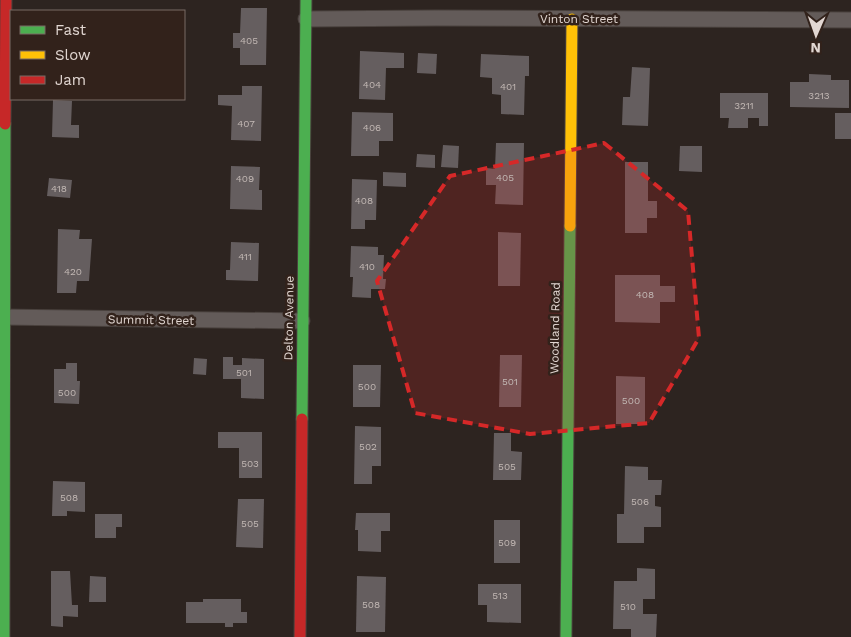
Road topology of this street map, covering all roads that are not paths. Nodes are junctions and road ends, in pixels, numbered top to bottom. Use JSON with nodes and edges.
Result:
{"nodes":[{"id":1,"x":6,"y":0,"type":"edge"},
{"id":2,"x":306,"y":0,"type":"edge"},
{"id":3,"x":306,"y":19,"type":"junction"},
{"id":4,"x":572,"y":19,"type":"junction"},
{"id":5,"x":851,"y":20,"type":"edge"},
{"id":6,"x":2,"y":317,"type":"edge"},
{"id":7,"x":302,"y":322,"type":"junction"},
{"id":8,"x":4,"y":637,"type":"edge"},
{"id":9,"x":300,"y":637,"type":"edge"},
{"id":10,"x":566,"y":637,"type":"edge"}],
"edges":[{"from":1,"to":6,"type":"street"},
{"from":2,"to":3,"type":"street","name":"Delton Avenue"},
{"from":3,"to":4,"type":"street","name":"Vinton Street"},
{"from":3,"to":7,"type":"street","name":"Delton Avenue"},
{"from":4,"to":5,"type":"street","name":"Vinton Street"},
{"from":4,"to":10,"type":"street","name":"Woodland Road"},
{"from":6,"to":7,"type":"street","name":"Summit Street"},
{"from":6,"to":8,"type":"street"},
{"from":7,"to":9,"type":"street","name":"Delton Avenue"}]}
